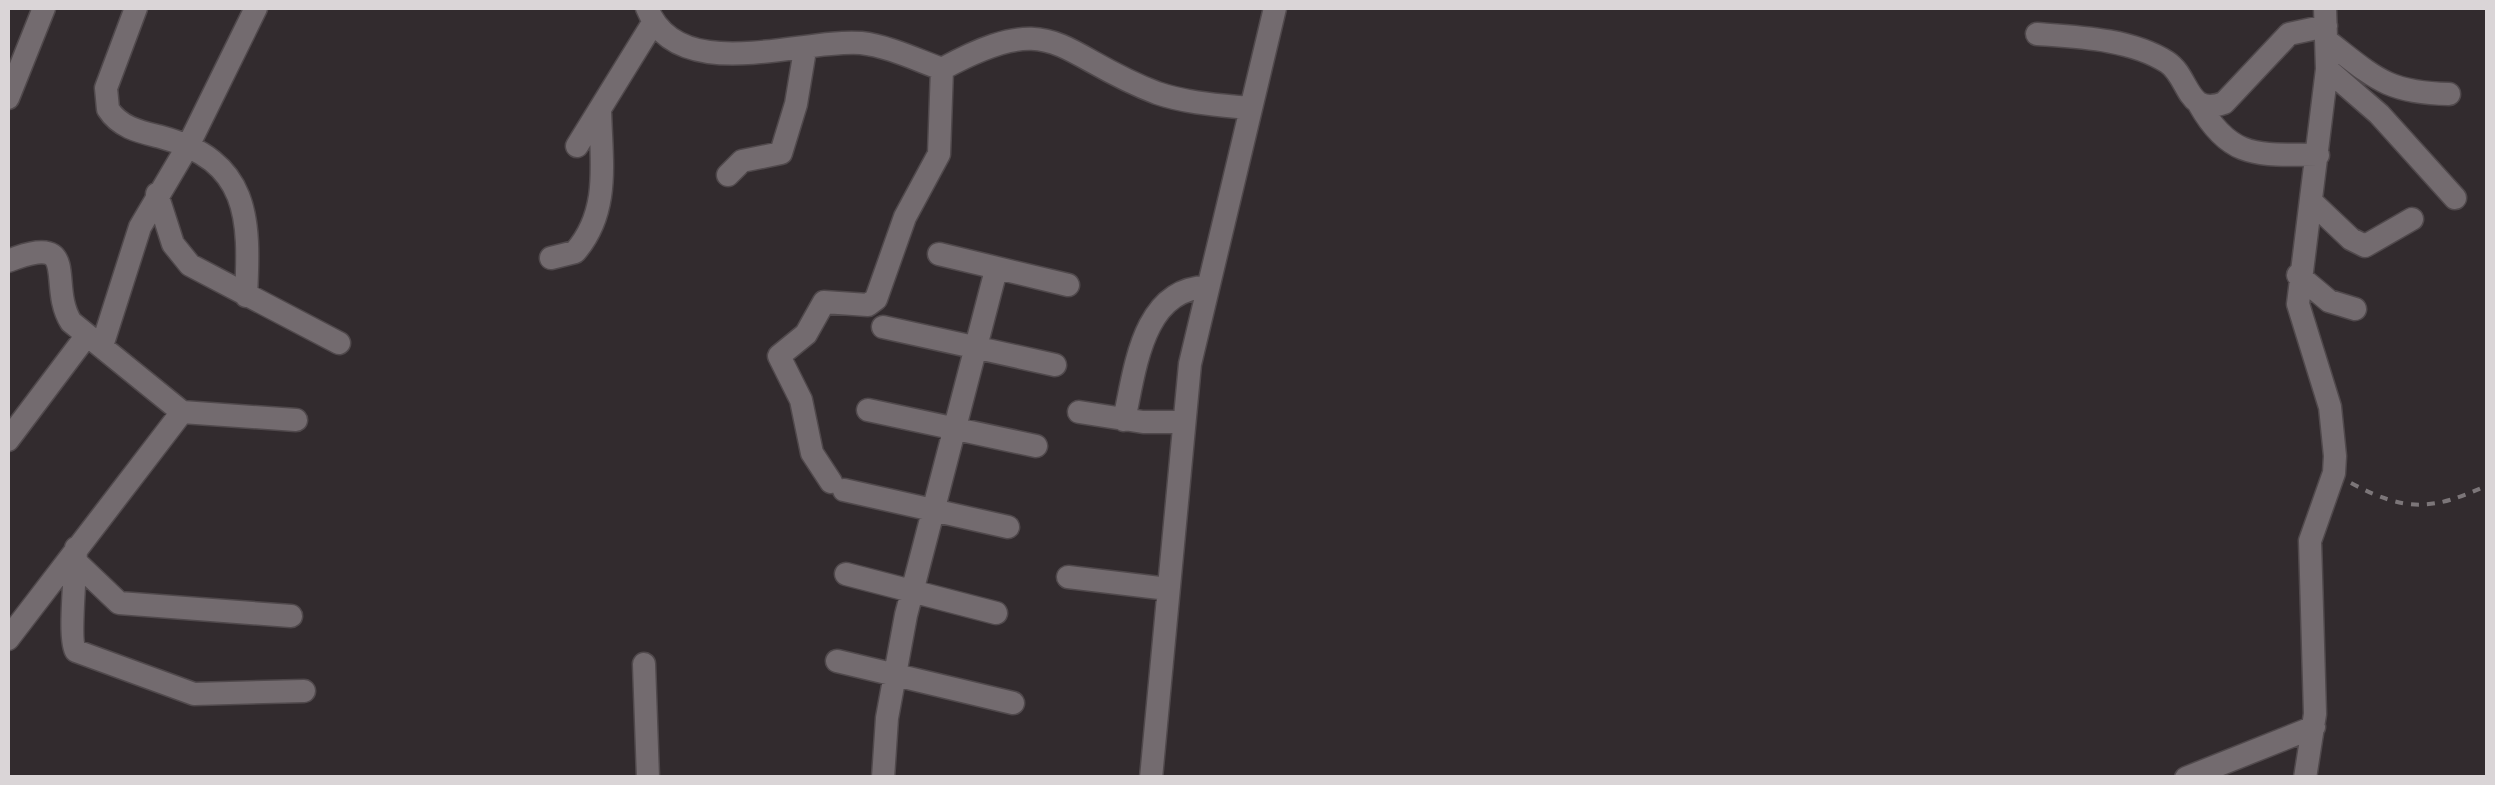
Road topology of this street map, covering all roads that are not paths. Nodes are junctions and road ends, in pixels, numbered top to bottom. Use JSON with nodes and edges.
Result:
{"nodes":[{"id":1,"x":44,"y":8,"type":"edge"},
{"id":2,"x":136,"y":8,"type":"edge"},
{"id":3,"x":256,"y":8,"type":"edge"},
{"id":4,"x":1275,"y":8,"type":"edge"},
{"id":5,"x":650,"y":15,"type":"edge"},
{"id":6,"x":2326,"y":25,"type":"edge"},
{"id":7,"x":2037,"y":34,"type":"dead end"},
{"id":8,"x":805,"y":50,"type":"junction"},
{"id":9,"x":942,"y":69,"type":"junction"},
{"id":10,"x":2326,"y":69,"type":"junction"},
{"id":11,"x":2449,"y":94,"type":"dead end"},
{"id":12,"x":8,"y":98,"type":"edge"},
{"id":13,"x":2199,"y":104,"type":"junction"},
{"id":14,"x":1249,"y":108,"type":"junction"},
{"id":15,"x":600,"y":109,"type":"junction"},
{"id":16,"x":189,"y":144,"type":"junction"},
{"id":17,"x":578,"y":146,"type":"dead end"},
{"id":18,"x":2318,"y":155,"type":"junction"},
{"id":19,"x":728,"y":175,"type":"dead end"},
{"id":20,"x":157,"y":194,"type":"junction"},
{"id":21,"x":2455,"y":198,"type":"dead end"},
{"id":22,"x":2313,"y":203,"type":"junction"},
{"id":23,"x":2412,"y":219,"type":"dead end"},
{"id":24,"x":939,"y":254,"type":"dead end"},
{"id":25,"x":551,"y":258,"type":"dead end"},
{"id":26,"x":8,"y":261,"type":"edge"},
{"id":27,"x":996,"y":270,"type":"junction"},
{"id":28,"x":2298,"y":276,"type":"junction"},
{"id":29,"x":1068,"y":285,"type":"dead end"},
{"id":30,"x":1207,"y":287,"type":"junction"},
{"id":31,"x":246,"y":296,"type":"junction"},
{"id":32,"x":2355,"y":309,"type":"dead end"},
{"id":33,"x":883,"y":327,"type":"dead end"},
{"id":34,"x":94,"y":341,"type":"junction"},
{"id":35,"x":339,"y":343,"type":"dead end"},
{"id":36,"x":974,"y":350,"type":"junction"},
{"id":37,"x":1055,"y":366,"type":"dead end"},
{"id":38,"x":868,"y":410,"type":"dead end"},
{"id":39,"x":182,"y":412,"type":"junction"},
{"id":40,"x":1079,"y":412,"type":"dead end"},
{"id":41,"x":296,"y":420,"type":"dead end"},
{"id":42,"x":1124,"y":420,"type":"junction"},
{"id":43,"x":1182,"y":422,"type":"junction"},
{"id":44,"x":954,"y":428,"type":"junction"},
{"id":45,"x":8,"y":440,"type":"edge"},
{"id":46,"x":1036,"y":446,"type":"dead end"},
{"id":47,"x":933,"y":511,"type":"junction"},
{"id":48,"x":1008,"y":527,"type":"dead end"},
{"id":49,"x":76,"y":555,"type":"junction"},
{"id":50,"x":846,"y":574,"type":"dead end"},
{"id":51,"x":1068,"y":576,"type":"dead end"},
{"id":52,"x":1168,"y":589,"type":"junction"},
{"id":53,"x":912,"y":592,"type":"junction"},
{"id":54,"x":996,"y":613,"type":"dead end"},
{"id":55,"x":291,"y":616,"type":"dead end"},
{"id":56,"x":8,"y":638,"type":"edge"},
{"id":57,"x":837,"y":662,"type":"dead end"},
{"id":58,"x":644,"y":664,"type":"dead end"},
{"id":59,"x":893,"y":676,"type":"junction"},
{"id":60,"x":304,"y":691,"type":"dead end"},
{"id":61,"x":1012,"y":703,"type":"dead end"},
{"id":62,"x":2314,"y":727,"type":"junction"},
{"id":63,"x":648,"y":778,"type":"edge"},
{"id":64,"x":883,"y":778,"type":"edge"},
{"id":65,"x":1151,"y":778,"type":"edge"},
{"id":66,"x":2186,"y":778,"type":"edge"},
{"id":67,"x":2305,"y":778,"type":"edge"}],
"edges":[{"from":1,"to":12,"type":"street"},
{"from":2,"to":16,"type":"street"},
{"from":3,"to":16,"type":"street"},
{"from":4,"to":14,"type":"street"},
{"from":5,"to":8,"type":"street"},
{"from":5,"to":15,"type":"street"},
{"from":6,"to":10,"type":"street"},
{"from":6,"to":11,"type":"street"},
{"from":6,"to":13,"type":"street"},
{"from":7,"to":13,"type":"street"},
{"from":8,"to":9,"type":"street"},
{"from":8,"to":19,"type":"street"},
{"from":9,"to":14,"type":"street"},
{"from":9,"to":47,"type":"street"},
{"from":10,"to":18,"type":"street"},
{"from":10,"to":21,"type":"street"},
{"from":13,"to":18,"type":"street"},
{"from":14,"to":30,"type":"street"},
{"from":15,"to":17,"type":"street"},
{"from":15,"to":25,"type":"street"},
{"from":16,"to":20,"type":"street"},
{"from":16,"to":31,"type":"street"},
{"from":18,"to":22,"type":"street"},
{"from":20,"to":31,"type":"street"},
{"from":20,"to":34,"type":"street"},
{"from":22,"to":23,"type":"street"},
{"from":22,"to":28,"type":"street"},
{"from":24,"to":27,"type":"street"},
{"from":26,"to":34,"type":"street"},
{"from":27,"to":29,"type":"street"},
{"from":27,"to":36,"type":"street"},
{"from":28,"to":32,"type":"street"},
{"from":28,"to":62,"type":"street"},
{"from":30,"to":42,"type":"street"},
{"from":30,"to":43,"type":"street"},
{"from":31,"to":35,"type":"street"},
{"from":33,"to":36,"type":"street"},
{"from":34,"to":39,"type":"street"},
{"from":34,"to":45,"type":"street"},
{"from":36,"to":37,"type":"street"},
{"from":36,"to":44,"type":"street"},
{"from":38,"to":44,"type":"street"},
{"from":39,"to":41,"type":"street"},
{"from":39,"to":49,"type":"street"},
{"from":40,"to":42,"type":"street"},
{"from":42,"to":43,"type":"street"},
{"from":43,"to":52,"type":"street"},
{"from":44,"to":46,"type":"street"},
{"from":44,"to":47,"type":"street"},
{"from":47,"to":48,"type":"street"},
{"from":47,"to":53,"type":"street"},
{"from":49,"to":55,"type":"street"},
{"from":49,"to":56,"type":"street"},
{"from":49,"to":60,"type":"street"},
{"from":50,"to":53,"type":"street"},
{"from":51,"to":52,"type":"street"},
{"from":52,"to":65,"type":"street"},
{"from":53,"to":54,"type":"street"},
{"from":53,"to":59,"type":"street"},
{"from":57,"to":59,"type":"street"},
{"from":58,"to":63,"type":"street"},
{"from":59,"to":61,"type":"street"},
{"from":59,"to":64,"type":"street"},
{"from":62,"to":66,"type":"street"},
{"from":62,"to":67,"type":"street"}]}
